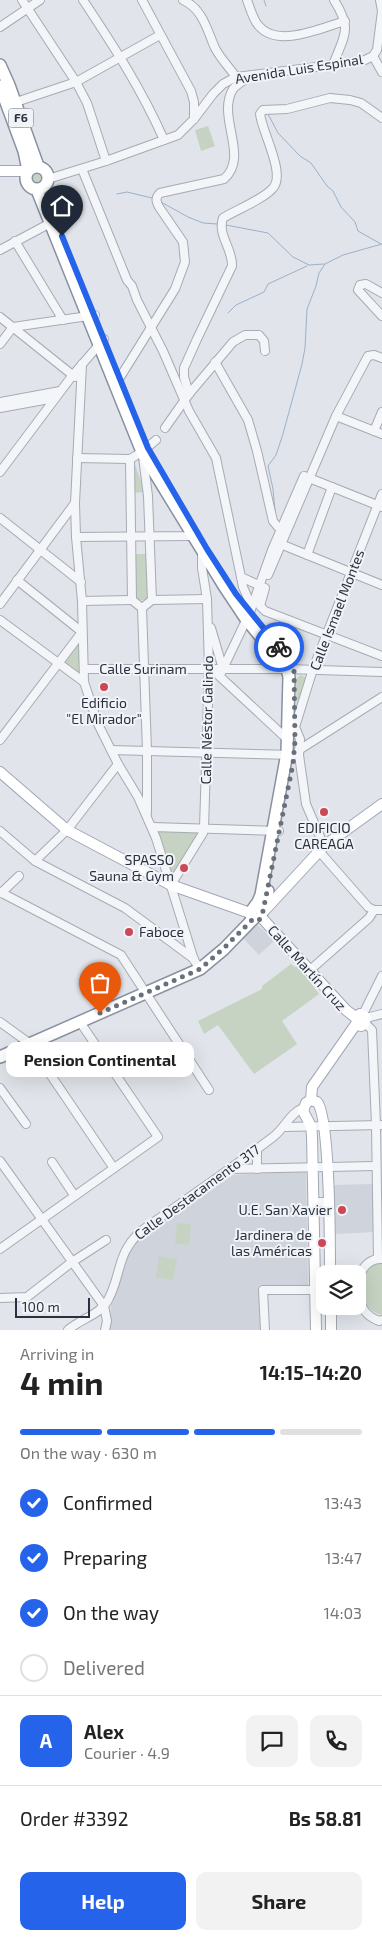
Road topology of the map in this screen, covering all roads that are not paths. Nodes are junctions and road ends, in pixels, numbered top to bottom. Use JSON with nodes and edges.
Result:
{"nodes":[{"id":1,"x":22,"y":0,"type":"edge"},
{"id":2,"x":40,"y":0,"type":"edge"},
{"id":3,"x":83,"y":0,"type":"edge"},
{"id":4,"x":142,"y":0,"type":"edge"},
{"id":5,"x":247,"y":0,"type":"edge"},
{"id":6,"x":334,"y":0,"type":"edge"},
{"id":7,"x":380,"y":0,"type":"edge"},
{"id":8,"x":187,"y":1,"type":"edge"},
{"id":9,"x":27,"y":8,"type":"junction"},
{"id":10,"x":345,"y":21,"type":"junction"},
{"id":11,"x":0,"y":27,"type":"edge"},
{"id":12,"x":160,"y":35,"type":"junction"},
{"id":13,"x":373,"y":56,"type":"junction"},
{"id":14,"x":121,"y":57,"type":"junction"},
{"id":15,"x":333,"y":65,"type":"junction"},
{"id":16,"x":1,"y":69,"type":"edge"},
{"id":17,"x":382,"y":72,"type":"edge"},
{"id":18,"x":254,"y":74,"type":"junction"},
{"id":19,"x":236,"y":77,"type":"junction"},
{"id":20,"x":76,"y":82,"type":"junction"},
{"id":21,"x":0,"y":86,"type":"edge"},
{"id":22,"x":16,"y":102,"type":"junction"},
{"id":23,"x":382,"y":118,"type":"edge"},
{"id":24,"x":194,"y":119,"type":"junction"},
{"id":25,"x":164,"y":140,"type":"junction"},
{"id":26,"x":106,"y":161,"type":"junction"},
{"id":27,"x":82,"y":169,"type":"junction"},
{"id":28,"x":0,"y":170,"type":"edge"},
{"id":29,"x":30,"y":171,"type":"junction"},
{"id":30,"x":0,"y":177,"type":"edge"},
{"id":31,"x":44,"y":183,"type":"junction"},
{"id":32,"x":53,"y":221,"type":"junction"},
{"id":33,"x":15,"y":241,"type":"junction"},
{"id":34,"x":0,"y":250,"type":"edge"},
{"id":35,"x":382,"y":292,"type":"edge"},
{"id":36,"x":92,"y":316,"type":"junction"},
{"id":37,"x":382,"y":316,"type":"edge"},
{"id":38,"x":0,"y":317,"type":"edge"},
{"id":39,"x":62,"y":320,"type":"junction"},
{"id":40,"x":13,"y":326,"type":"junction"},
{"id":41,"x":150,"y":329,"type":"junction"},
{"id":42,"x":102,"y":342,"type":"junction"},
{"id":43,"x":0,"y":344,"type":"edge"},
{"id":44,"x":265,"y":351,"type":"dead end"},
{"id":45,"x":382,"y":358,"type":"edge"},
{"id":46,"x":215,"y":362,"type":"junction"},
{"id":47,"x":82,"y":364,"type":"junction"},
{"id":48,"x":72,"y":376,"type":"junction"},
{"id":49,"x":119,"y":379,"type":"junction"},
{"id":50,"x":81,"y":381,"type":"junction"},
{"id":51,"x":60,"y":391,"type":"junction"},
{"id":52,"x":55,"y":398,"type":"junction"},
{"id":53,"x":187,"y":398,"type":"junction"},
{"id":54,"x":0,"y":402,"type":"edge"},
{"id":55,"x":0,"y":408,"type":"edge"},
{"id":56,"x":382,"y":412,"type":"edge"},
{"id":57,"x":336,"y":416,"type":"junction"},
{"id":58,"x":165,"y":428,"type":"dead end"},
{"id":59,"x":378,"y":432,"type":"edge"},
{"id":60,"x":149,"y":447,"type":"junction"},
{"id":61,"x":78,"y":458,"type":"junction"},
{"id":62,"x":130,"y":459,"type":"junction"},
{"id":63,"x":0,"y":472,"type":"edge"},
{"id":64,"x":308,"y":479,"type":"junction"},
{"id":65,"x":331,"y":489,"type":"junction"},
{"id":66,"x":382,"y":494,"type":"edge"},
{"id":67,"x":75,"y":503,"type":"junction"},
{"id":68,"x":379,"y":508,"type":"edge"},
{"id":69,"x":0,"y":518,"type":"edge"},
{"id":70,"x":285,"y":530,"type":"junction"},
{"id":71,"x":196,"y":535,"type":"junction"},
{"id":72,"x":76,"y":537,"type":"junction"},
{"id":73,"x":130,"y":537,"type":"junction"},
{"id":74,"x":150,"y":537,"type":"junction"},
{"id":75,"x":278,"y":544,"type":"junction"},
{"id":76,"x":41,"y":551,"type":"junction"},
{"id":77,"x":204,"y":551,"type":"junction"},
{"id":78,"x":307,"y":555,"type":"junction"},
{"id":79,"x":351,"y":573,"type":"junction"},
{"id":80,"x":241,"y":577,"type":"junction"},
{"id":81,"x":18,"y":580,"type":"junction"},
{"id":82,"x":81,"y":582,"type":"junction"},
{"id":83,"x":382,"y":585,"type":"edge"},
{"id":84,"x":259,"y":587,"type":"junction"},
{"id":85,"x":207,"y":599,"type":"junction"},
{"id":86,"x":132,"y":600,"type":"junction"},
{"id":87,"x":152,"y":600,"type":"junction"},
{"id":88,"x":82,"y":601,"type":"junction"},
{"id":89,"x":0,"y":604,"type":"edge"},
{"id":90,"x":142,"y":608,"type":"junction"},
{"id":91,"x":249,"y":612,"type":"junction"},
{"id":92,"x":207,"y":614,"type":"junction"},
{"id":93,"x":0,"y":620,"type":"edge"},
{"id":94,"x":82,"y":632,"type":"junction"},
{"id":95,"x":326,"y":636,"type":"junction"},
{"id":96,"x":382,"y":656,"type":"edge"},
{"id":97,"x":57,"y":663,"type":"junction"},
{"id":98,"x":144,"y":668,"type":"junction"},
{"id":99,"x":209,"y":669,"type":"junction"},
{"id":100,"x":291,"y":669,"type":"junction"},
{"id":101,"x":313,"y":669,"type":"junction"},
{"id":102,"x":84,"y":670,"type":"junction"},
{"id":103,"x":221,"y":672,"type":"junction"},
{"id":104,"x":382,"y":672,"type":"edge"},
{"id":105,"x":84,"y":682,"type":"junction"},
{"id":106,"x":382,"y":697,"type":"edge"},
{"id":107,"x":295,"y":728,"type":"junction"},
{"id":108,"x":288,"y":739,"type":"junction"},
{"id":109,"x":0,"y":740,"type":"edge"},
{"id":110,"x":111,"y":750,"type":"junction"},
{"id":111,"x":147,"y":751,"type":"junction"},
{"id":112,"x":207,"y":752,"type":"junction"},
{"id":113,"x":293,"y":752,"type":"junction"},
{"id":114,"x":118,"y":764,"type":"junction"},
{"id":115,"x":0,"y":772,"type":"edge"},
{"id":116,"x":382,"y":804,"type":"edge"},
{"id":117,"x":147,"y":815,"type":"junction"},
{"id":118,"x":152,"y":827,"type":"junction"},
{"id":119,"x":204,"y":828,"type":"junction"},
{"id":120,"x":67,"y":830,"type":"junction"},
{"id":121,"x":276,"y":830,"type":"junction"},
{"id":122,"x":0,"y":831,"type":"edge"},
{"id":123,"x":322,"y":849,"type":"junction"},
{"id":124,"x":35,"y":861,"type":"junction"},
{"id":125,"x":19,"y":876,"type":"dead end"},
{"id":126,"x":171,"y":885,"type":"junction"},
{"id":127,"x":1,"y":892,"type":"edge"},
{"id":128,"x":378,"y":910,"type":"edge"},
{"id":129,"x":259,"y":911,"type":"junction"},
{"id":130,"x":197,"y":964,"type":"junction"},
{"id":131,"x":309,"y":971,"type":"junction"},
{"id":132,"x":382,"y":976,"type":"edge"},
{"id":133,"x":145,"y":994,"type":"junction"},
{"id":134,"x":382,"y":1014,"type":"edge"},
{"id":135,"x":361,"y":1019,"type":"junction"},
{"id":136,"x":0,"y":1022,"type":"edge"},
{"id":137,"x":80,"y":1022,"type":"junction"},
{"id":138,"x":29,"y":1043,"type":"junction"},
{"id":139,"x":0,"y":1057,"type":"edge"},
{"id":140,"x":312,"y":1087,"type":"junction"},
{"id":141,"x":0,"y":1088,"type":"edge"},
{"id":142,"x":210,"y":1090,"type":"dead end"},
{"id":143,"x":311,"y":1100,"type":"junction"},
{"id":144,"x":322,"y":1110,"type":"junction"},
{"id":145,"x":302,"y":1111,"type":"junction"},
{"id":146,"x":26,"y":1124,"type":"dead end"},
{"id":147,"x":379,"y":1125,"type":"edge"},
{"id":148,"x":311,"y":1126,"type":"junction"},
{"id":149,"x":324,"y":1126,"type":"junction"},
{"id":150,"x":284,"y":1127,"type":"junction"},
{"id":151,"x":257,"y":1148,"type":"junction"},
{"id":152,"x":0,"y":1160,"type":"edge"},
{"id":153,"x":52,"y":1162,"type":"dead end"},
{"id":154,"x":376,"y":1166,"type":"junction"},
{"id":155,"x":113,"y":1167,"type":"junction"},
{"id":156,"x":327,"y":1167,"type":"junction"},
{"id":157,"x":313,"y":1168,"type":"junction"},
{"id":158,"x":231,"y":1169,"type":"junction"},
{"id":159,"x":258,"y":1169,"type":"junction"},
{"id":160,"x":74,"y":1195,"type":"junction"},
{"id":161,"x":314,"y":1202,"type":"junction"},
{"id":162,"x":328,"y":1202,"type":"junction"},
{"id":163,"x":380,"y":1207,"type":"edge"},
{"id":164,"x":42,"y":1218,"type":"junction"},
{"id":165,"x":106,"y":1240,"type":"dead end"},
{"id":166,"x":0,"y":1249,"type":"edge"},
{"id":167,"x":380,"y":1259,"type":"edge"},
{"id":168,"x":72,"y":1262,"type":"junction"},
{"id":169,"x":320,"y":1265,"type":"edge"},
{"id":170,"x":324,"y":1265,"type":"edge"},
{"id":171,"x":365,"y":1265,"type":"edge"},
{"id":172,"x":316,"y":1287,"type":"edge"},
{"id":173,"x":0,"y":1298,"type":"edge"},
{"id":174,"x":104,"y":1306,"type":"junction"},
{"id":175,"x":366,"y":1314,"type":"edge"},
{"id":176,"x":318,"y":1315,"type":"edge"},
{"id":177,"x":331,"y":1315,"type":"edge"},
{"id":178,"x":381,"y":1321,"type":"edge"},
{"id":179,"x":68,"y":1330,"type":"edge"},
{"id":180,"x":105,"y":1330,"type":"edge"},
{"id":181,"x":265,"y":1330,"type":"edge"},
{"id":182,"x":316,"y":1330,"type":"edge"},
{"id":183,"x":331,"y":1330,"type":"edge"},
{"id":184,"x":379,"y":1330,"type":"edge"}],
"edges":[{"from":1,"to":9,"type":"street"},
{"from":2,"to":9,"type":"street"},
{"from":3,"to":14,"type":"street"},
{"from":4,"to":12,"type":"street"},
{"from":5,"to":10,"type":"street"},
{"from":6,"to":10,"type":"street"},
{"from":7,"to":13,"type":"street","name":"Avenida Luis Espinal"},
{"from":8,"to":19,"type":"street"},
{"from":9,"to":11,"type":"street"},
{"from":9,"to":20,"type":"street"},
{"from":10,"to":15,"type":"street"},
{"from":12,"to":14,"type":"street"},
{"from":12,"to":24,"type":"street"},
{"from":13,"to":15,"type":"street","name":"Avenida Luis Espinal"},
{"from":13,"to":17,"type":"street"},
{"from":14,"to":20,"type":"street"},
{"from":14,"to":25,"type":"street"},
{"from":15,"to":18,"type":"street","name":"Avenida Luis Espinal"},
{"from":16,"to":22,"type":"highway","number":"F6"},
{"from":18,"to":19,"type":"street","name":"Avenida Luis Espinal"},
{"from":18,"to":41,"type":"street"},
{"from":19,"to":24,"type":"street","name":"Avenida Luis Espinal"},
{"from":20,"to":22,"type":"street"},
{"from":20,"to":26,"type":"street"},
{"from":21,"to":29,"type":"highway","number":"F6"},
{"from":22,"to":29,"type":"highway","number":"F6"},
{"from":23,"to":53,"type":"street"},
{"from":24,"to":25,"type":"street","name":"Avenida Luis Espinal"},
{"from":25,"to":26,"type":"street","name":"Avenida Luis Espinal"},
{"from":26,"to":27,"type":"street","name":"Avenida Luis Espinal"},
{"from":27,"to":31,"type":"street","name":"Avenida Luis Espinal"},
{"from":27,"to":41,"type":"street"},
{"from":28,"to":29,"type":"main road"},
{"from":29,"to":30,"type":"main road"},
{"from":29,"to":31,"type":"highway","number":"F6"},
{"from":29,"to":31,"type":"highway","number":"F6"},
{"from":31,"to":32,"type":"highway","number":"F6"},
{"from":32,"to":33,"type":"street"},
{"from":32,"to":36,"type":"highway","number":"F6"},
{"from":33,"to":34,"type":"street"},
{"from":33,"to":39,"type":"street"},
{"from":35,"to":37,"type":"street"},
{"from":36,"to":39,"type":"street"},
{"from":36,"to":42,"type":"highway","number":"F6"},
{"from":38,"to":40,"type":"street"},
{"from":39,"to":40,"type":"street"},
{"from":40,"to":43,"type":"street"},
{"from":40,"to":48,"type":"street"},
{"from":41,"to":49,"type":"street"},
{"from":41,"to":53,"type":"street"},
{"from":42,"to":47,"type":"street"},
{"from":42,"to":49,"type":"highway","number":"F6"},
{"from":42,"to":60,"type":"highway","number":"F6"},
{"from":44,"to":46,"type":"street"},
{"from":45,"to":57,"type":"street"},
{"from":46,"to":53,"type":"street"},
{"from":46,"to":70,"type":"street"},
{"from":47,"to":48,"type":"street"},
{"from":47,"to":50,"type":"street"},
{"from":48,"to":50,"type":"street"},
{"from":48,"to":51,"type":"street"},
{"from":49,"to":60,"type":"highway","number":"F6"},
{"from":50,"to":61,"type":"street"},
{"from":51,"to":52,"type":"street"},
{"from":51,"to":54,"type":"street"},
{"from":52,"to":55,"type":"street"},
{"from":52,"to":63,"type":"street"},
{"from":53,"to":58,"type":"street"},
{"from":53,"to":80,"type":"street"},
{"from":56,"to":59,"type":"street"},
{"from":57,"to":59,"type":"street"},
{"from":57,"to":64,"type":"street"},
{"from":60,"to":62,"type":"street"},
{"from":60,"to":71,"type":"highway","number":"F6"},
{"from":60,"to":74,"type":"street"},
{"from":61,"to":62,"type":"street"},
{"from":61,"to":67,"type":"street"},
{"from":62,"to":73,"type":"street"},
{"from":64,"to":65,"type":"street"},
{"from":64,"to":70,"type":"street"},
{"from":65,"to":68,"type":"street"},
{"from":65,"to":78,"type":"street"},
{"from":66,"to":68,"type":"street","name":"Calle Ismael Montes"},
{"from":67,"to":72,"type":"street"},
{"from":67,"to":76,"type":"street"},
{"from":68,"to":79,"type":"street","name":"Calle Ismael Montes"},
{"from":69,"to":76,"type":"street"},
{"from":70,"to":75,"type":"street"},
{"from":71,"to":74,"type":"street"},
{"from":71,"to":77,"type":"highway","number":"F6"},
{"from":72,"to":73,"type":"street"},
{"from":72,"to":82,"type":"street"},
{"from":73,"to":74,"type":"street"},
{"from":73,"to":86,"type":"street"},
{"from":74,"to":87,"type":"street"},
{"from":75,"to":78,"type":"street"},
{"from":75,"to":84,"type":"street"},
{"from":76,"to":81,"type":"street"},
{"from":76,"to":82,"type":"street"},
{"from":77,"to":85,"type":"street","name":"Calle Néstor Galindo"},
{"from":77,"to":91,"type":"highway","number":"F6"},
{"from":78,"to":79,"type":"street"},
{"from":79,"to":83,"type":"street"},
{"from":79,"to":95,"type":"street","name":"Calle Ismael Montes"},
{"from":80,"to":84,"type":"street"},
{"from":80,"to":91,"type":"street"},
{"from":81,"to":89,"type":"street"},
{"from":81,"to":94,"type":"street"},
{"from":82,"to":88,"type":"street"},
{"from":84,"to":91,"type":"street"},
{"from":84,"to":95,"type":"street"},
{"from":85,"to":87,"type":"street"},
{"from":85,"to":92,"type":"street","name":"Calle Néstor Galindo"},
{"from":86,"to":88,"type":"street"},
{"from":86,"to":90,"type":"street"},
{"from":87,"to":90,"type":"street"},
{"from":88,"to":94,"type":"street"},
{"from":90,"to":98,"type":"street"},
{"from":91,"to":100,"type":"highway","number":"F6"},
{"from":91,"to":103,"type":"street"},
{"from":92,"to":99,"type":"street","name":"Calle Néstor Galindo"},
{"from":92,"to":103,"type":"street"},
{"from":93,"to":97,"type":"street"},
{"from":94,"to":97,"type":"street"},
{"from":94,"to":102,"type":"street"},
{"from":95,"to":96,"type":"street"},
{"from":95,"to":101,"type":"street","name":"Calle Ismael Montes"},
{"from":97,"to":105,"type":"street"},
{"from":97,"to":109,"type":"street"},
{"from":98,"to":99,"type":"street","name":"Calle Surinam"},
{"from":98,"to":102,"type":"street","name":"Calle Surinam"},
{"from":98,"to":111,"type":"street"},
{"from":99,"to":103,"type":"street","name":"Calle Surinam"},
{"from":99,"to":112,"type":"street","name":"Calle Néstor Galindo"},
{"from":100,"to":101,"type":"street","name":"Calle Surinam"},
{"from":100,"to":103,"type":"street","name":"Calle Surinam"},
{"from":100,"to":107,"type":"highway"},
{"from":100,"to":108,"type":"highway"},
{"from":101,"to":104,"type":"street","name":"Calle Surinam"},
{"from":101,"to":107,"type":"street","name":"Calle Ismael Montes"},
{"from":102,"to":105,"type":"street"},
{"from":103,"to":108,"type":"street"},
{"from":105,"to":110,"type":"street"},
{"from":106,"to":113,"type":"street"},
{"from":107,"to":113,"type":"highway"},
{"from":108,"to":113,"type":"highway"},
{"from":110,"to":111,"type":"street"},
{"from":110,"to":114,"type":"street"},
{"from":111,"to":112,"type":"street"},
{"from":111,"to":117,"type":"street"},
{"from":112,"to":113,"type":"street"},
{"from":112,"to":119,"type":"street","name":"Calle Néstor Galindo"},
{"from":113,"to":121,"type":"highway"},
{"from":113,"to":123,"type":"street"},
{"from":114,"to":117,"type":"street"},
{"from":114,"to":120,"type":"street"},
{"from":115,"to":120,"type":"main road"},
{"from":116,"to":123,"type":"main road"},
{"from":117,"to":118,"type":"street"},
{"from":118,"to":119,"type":"street"},
{"from":118,"to":126,"type":"street"},
{"from":119,"to":121,"type":"street"},
{"from":119,"to":126,"type":"street","name":"Calle Néstor Galindo"},
{"from":120,"to":124,"type":"street"},
{"from":120,"to":126,"type":"main road"},
{"from":121,"to":129,"type":"highway"},
{"from":122,"to":124,"type":"street"},
{"from":123,"to":128,"type":"street"},
{"from":123,"to":129,"type":"main road"},
{"from":124,"to":130,"type":"street"},
{"from":125,"to":127,"type":"street"},
{"from":126,"to":129,"type":"main road"},
{"from":126,"to":130,"type":"street"},
{"from":127,"to":133,"type":"street"},
{"from":128,"to":131,"type":"street"},
{"from":129,"to":130,"type":"highway"},
{"from":129,"to":131,"type":"main road","name":"Calle Martín Cruz"},
{"from":130,"to":133,"type":"highway"},
{"from":131,"to":135,"type":"main road","name":"Calle Martín Cruz"},
{"from":132,"to":135,"type":"street"},
{"from":133,"to":137,"type":"highway"},
{"from":133,"to":142,"type":"street"},
{"from":134,"to":135,"type":"street"},
{"from":135,"to":140,"type":"main road"},
{"from":135,"to":147,"type":"street"},
{"from":136,"to":138,"type":"street"},
{"from":137,"to":138,"type":"highway"},
{"from":137,"to":155,"type":"street"},
{"from":138,"to":139,"type":"highway"},
{"from":138,"to":155,"type":"street"},
{"from":140,"to":143,"type":"main road"},
{"from":140,"to":145,"type":"main road"},
{"from":141,"to":146,"type":"street"},
{"from":143,"to":144,"type":"main road"},
{"from":143,"to":145,"type":"main road"},
{"from":144,"to":145,"type":"main road"},
{"from":144,"to":149,"type":"main road"},
{"from":145,"to":148,"type":"main road"},
{"from":145,"to":150,"type":"street","name":"Calle Destacamento 317"},
{"from":147,"to":149,"type":"street"},
{"from":147,"to":154,"type":"street"},
{"from":148,"to":149,"type":"street"},
{"from":148,"to":150,"type":"street"},
{"from":148,"to":157,"type":"main road"},
{"from":149,"to":156,"type":"main road"},
{"from":150,"to":151,"type":"street","name":"Calle Destacamento 317"},
{"from":151,"to":158,"type":"street","name":"Calle Destacamento 317"},
{"from":151,"to":159,"type":"street"},
{"from":152,"to":164,"type":"street"},
{"from":153,"to":160,"type":"street"},
{"from":154,"to":156,"type":"street"},
{"from":154,"to":163,"type":"street"},
{"from":155,"to":160,"type":"street"},
{"from":156,"to":157,"type":"street"},
{"from":156,"to":162,"type":"main road"},
{"from":157,"to":159,"type":"street"},
{"from":157,"to":161,"type":"main road"},
{"from":158,"to":159,"type":"street"},
{"from":158,"to":174,"type":"street","name":"Calle Destacamento 317"},
{"from":160,"to":164,"type":"street"},
{"from":161,"to":162,"type":"street"},
{"from":161,"to":169,"type":"main road"},
{"from":162,"to":170,"type":"main road"},
{"from":163,"to":167,"type":"street"},
{"from":164,"to":166,"type":"street"},
{"from":164,"to":168,"type":"street"},
{"from":165,"to":168,"type":"street"},
{"from":167,"to":171,"type":"street"},
{"from":168,"to":173,"type":"street"},
{"from":168,"to":174,"type":"street"},
{"from":172,"to":181,"type":"street"},
{"from":174,"to":179,"type":"street"},
{"from":174,"to":180,"type":"street"},
{"from":175,"to":178,"type":"street"},
{"from":176,"to":182,"type":"main road"},
{"from":177,"to":183,"type":"main road"},
{"from":178,"to":184,"type":"street"}]}
